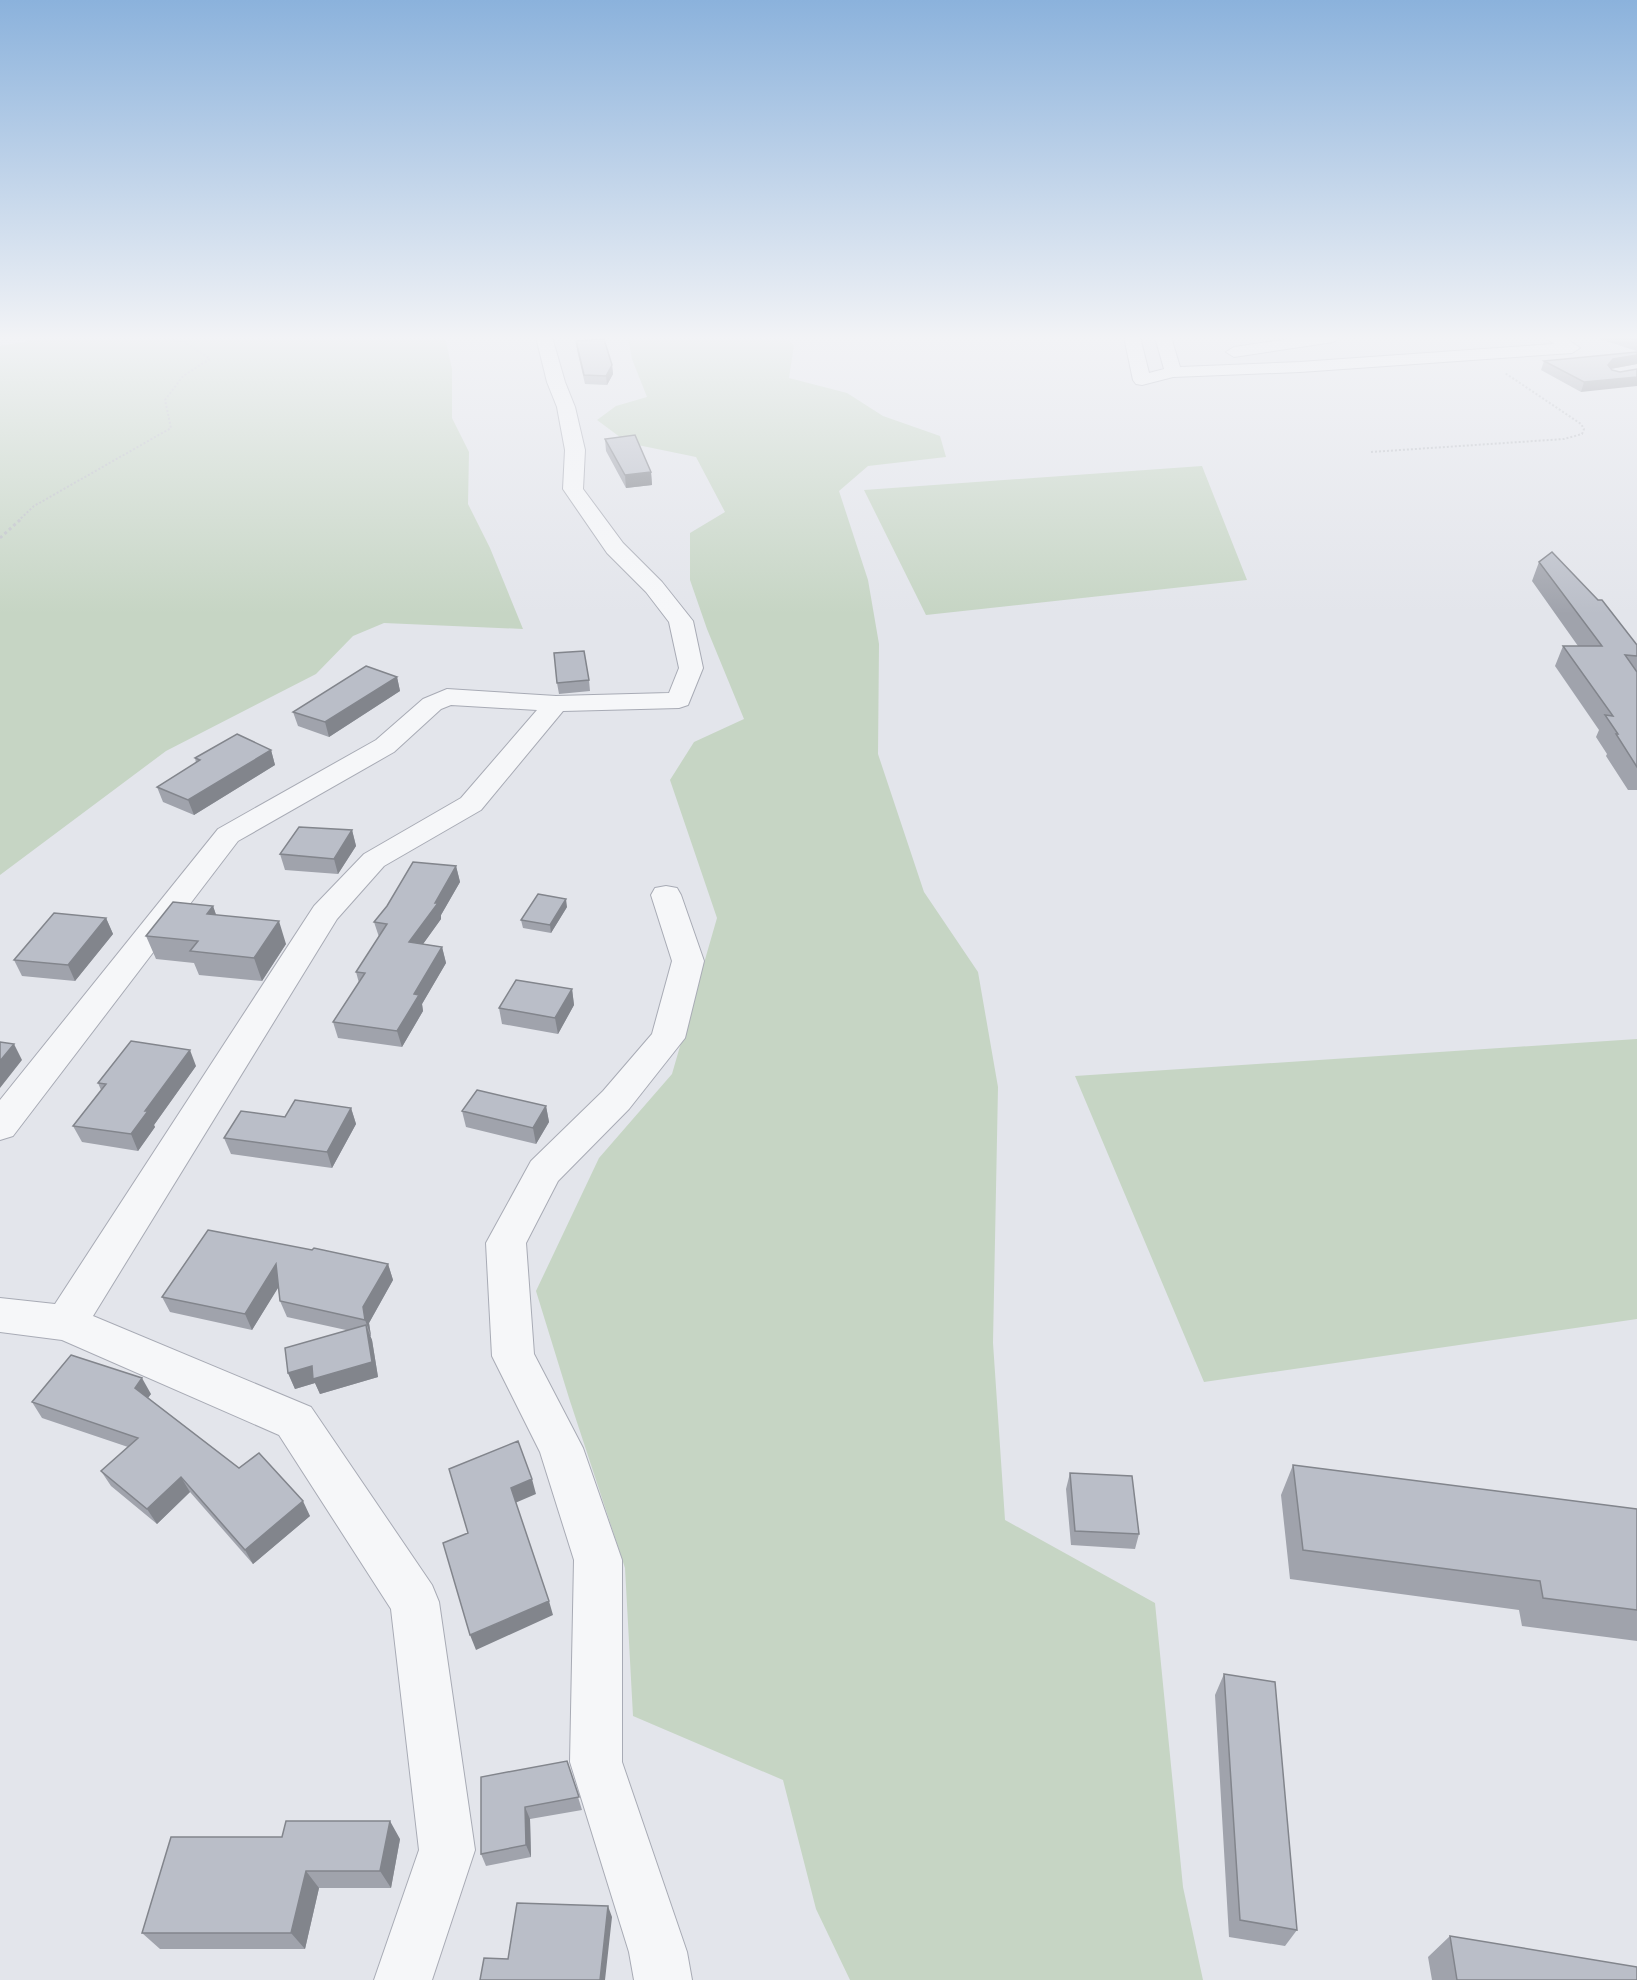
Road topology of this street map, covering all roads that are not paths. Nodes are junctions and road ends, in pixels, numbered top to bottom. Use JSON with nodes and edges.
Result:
{"nodes":[{"id":1,"x":571,"y":429,"type":"edge"},
{"id":2,"x":556,"y":704,"type":"junction"},
{"id":3,"x":666,"y":895,"type":"dead end"},
{"id":4,"x":0,"y":1126,"type":"edge"},
{"id":5,"x":0,"y":1315,"type":"edge"},
{"id":6,"x":66,"y":1323,"type":"junction"},
{"id":7,"x":403,"y":1980,"type":"edge"},
{"id":8,"x":663,"y":1980,"type":"edge"}],
"edges":[{"from":1,"to":2,"type":"street"},
{"from":2,"to":4,"type":"street"},
{"from":2,"to":6,"type":"street"},
{"from":3,"to":8,"type":"street"},
{"from":5,"to":6,"type":"street"},
{"from":6,"to":7,"type":"street"}]}
